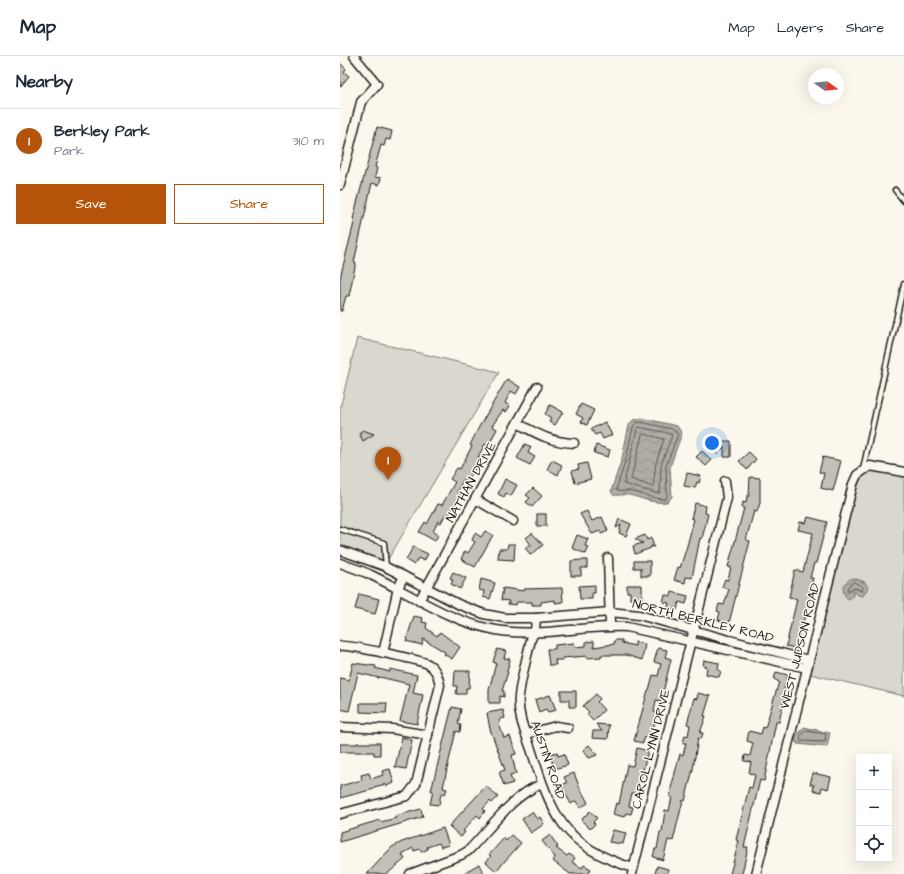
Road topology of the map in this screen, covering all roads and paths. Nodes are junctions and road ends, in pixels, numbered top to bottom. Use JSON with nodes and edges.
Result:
{"nodes":[{"id":1,"x":354,"y":56,"type":"edge"},
{"id":2,"x":343,"y":159,"type":"edge"},
{"id":3,"x":340,"y":185,"type":"edge"},
{"id":4,"x":895,"y":190,"type":"dead end"},
{"id":5,"x":904,"y":201,"type":"edge"},
{"id":6,"x":904,"y":284,"type":"edge"},
{"id":7,"x":537,"y":387,"type":"dead end"},
{"id":8,"x":518,"y":423,"type":"junction"},
{"id":9,"x":574,"y":443,"type":"dead end"},
{"id":10,"x":863,"y":469,"type":"junction"},
{"id":11,"x":904,"y":472,"type":"edge"},
{"id":12,"x":725,"y":481,"type":"dead end"},
{"id":13,"x":475,"y":499,"type":"junction"},
{"id":14,"x":513,"y":521,"type":"dead end"},
{"id":15,"x":340,"y":529,"type":"edge"},
{"id":16,"x":340,"y":550,"type":"edge"},
{"id":17,"x":608,"y":558,"type":"dead end"},
{"id":18,"x":340,"y":563,"type":"edge"},
{"id":19,"x":386,"y":567,"type":"junction"},
{"id":20,"x":404,"y":576,"type":"junction"},
{"id":21,"x":398,"y":588,"type":"junction"},
{"id":22,"x":426,"y":588,"type":"junction"},
{"id":23,"x":419,"y":600,"type":"junction"},
{"id":24,"x":610,"y":612,"type":"junction"},
{"id":25,"x":536,"y":618,"type":"junction"},
{"id":26,"x":610,"y":626,"type":"junction"},
{"id":27,"x":694,"y":630,"type":"junction"},
{"id":28,"x":535,"y":633,"type":"junction"},
{"id":29,"x":692,"y":640,"type":"junction"},
{"id":30,"x":340,"y":646,"type":"edge"},
{"id":31,"x":383,"y":653,"type":"junction"},
{"id":32,"x":808,"y":664,"type":"junction"},
{"id":33,"x":340,"y":727,"type":"edge"},
{"id":34,"x":568,"y":728,"type":"dead end"},
{"id":35,"x":526,"y":734,"type":"junction"},
{"id":36,"x":428,"y":735,"type":"junction"},
{"id":37,"x":542,"y":784,"type":"junction"},
{"id":38,"x":340,"y":814,"type":"edge"},
{"id":39,"x":632,"y":871,"type":"edge"},
{"id":40,"x":410,"y":874,"type":"edge"},
{"id":41,"x":756,"y":874,"type":"edge"}],
"edges":[{"from":1,"to":2,"type":"street"},
{"from":2,"to":3,"type":"street"},
{"from":4,"to":5,"type":"lane"},
{"from":6,"to":10,"type":"lane"},
{"from":7,"to":8,"type":"street","name":"NATHAN DRIVE"},
{"from":8,"to":9,"type":"street"},
{"from":8,"to":13,"type":"street","name":"NATHAN DRIVE"},
{"from":10,"to":11,"type":"street"},
{"from":10,"to":32,"type":"street","name":"WEST JUDSON ROAD"},
{"from":12,"to":27,"type":"street","name":"CAROL LYNN DRIVE"},
{"from":13,"to":14,"type":"street"},
{"from":13,"to":22,"type":"street","name":"NATHAN DRIVE"},
{"from":15,"to":19,"type":"lane"},
{"from":16,"to":19,"type":"street","name":"NORTH BERKLEY ROAD"},
{"from":17,"to":24,"type":"street"},
{"from":18,"to":21,"type":"street","name":"NORTH BERKLEY ROAD"},
{"from":19,"to":20,"type":"street","name":"NORTH BERKLEY ROAD"},
{"from":20,"to":21,"type":"street"},
{"from":20,"to":22,"type":"street","name":"NORTH BERKLEY ROAD"},
{"from":21,"to":23,"type":"street","name":"NORTH BERKLEY ROAD"},
{"from":21,"to":31,"type":"street"},
{"from":22,"to":23,"type":"street","name":"NATHAN DRIVE"},
{"from":22,"to":25,"type":"street","name":"NORTH BERKLEY ROAD"},
{"from":23,"to":28,"type":"street","name":"NORTH BERKLEY ROAD"},
{"from":24,"to":25,"type":"street","name":"NORTH BERKLEY ROAD"},
{"from":24,"to":26,"type":"street"},
{"from":24,"to":27,"type":"street","name":"NORTH BERKLEY ROAD"},
{"from":25,"to":28,"type":"street","name":"AUSTIN ROAD"},
{"from":26,"to":28,"type":"street","name":"NORTH BERKLEY ROAD"},
{"from":26,"to":29,"type":"street","name":"NORTH BERKLEY ROAD"},
{"from":27,"to":29,"type":"street","name":"CAROL LYNN DRIVE"},
{"from":27,"to":32,"type":"street","name":"NORTH BERKLEY ROAD"},
{"from":28,"to":35,"type":"street","name":"AUSTIN ROAD"},
{"from":29,"to":32,"type":"street","name":"NORTH BERKLEY ROAD"},
{"from":29,"to":39,"type":"street","name":"CAROL LYNN DRIVE"},
{"from":30,"to":31,"type":"street"},
{"from":31,"to":36,"type":"street"},
{"from":32,"to":41,"type":"street","name":"WEST JUDSON ROAD"},
{"from":33,"to":36,"type":"street"},
{"from":34,"to":35,"type":"street"},
{"from":35,"to":37,"type":"street","name":"AUSTIN ROAD"},
{"from":36,"to":38,"type":"street"},
{"from":37,"to":39,"type":"street","name":"AUSTIN ROAD"},
{"from":37,"to":40,"type":"street"}]}
